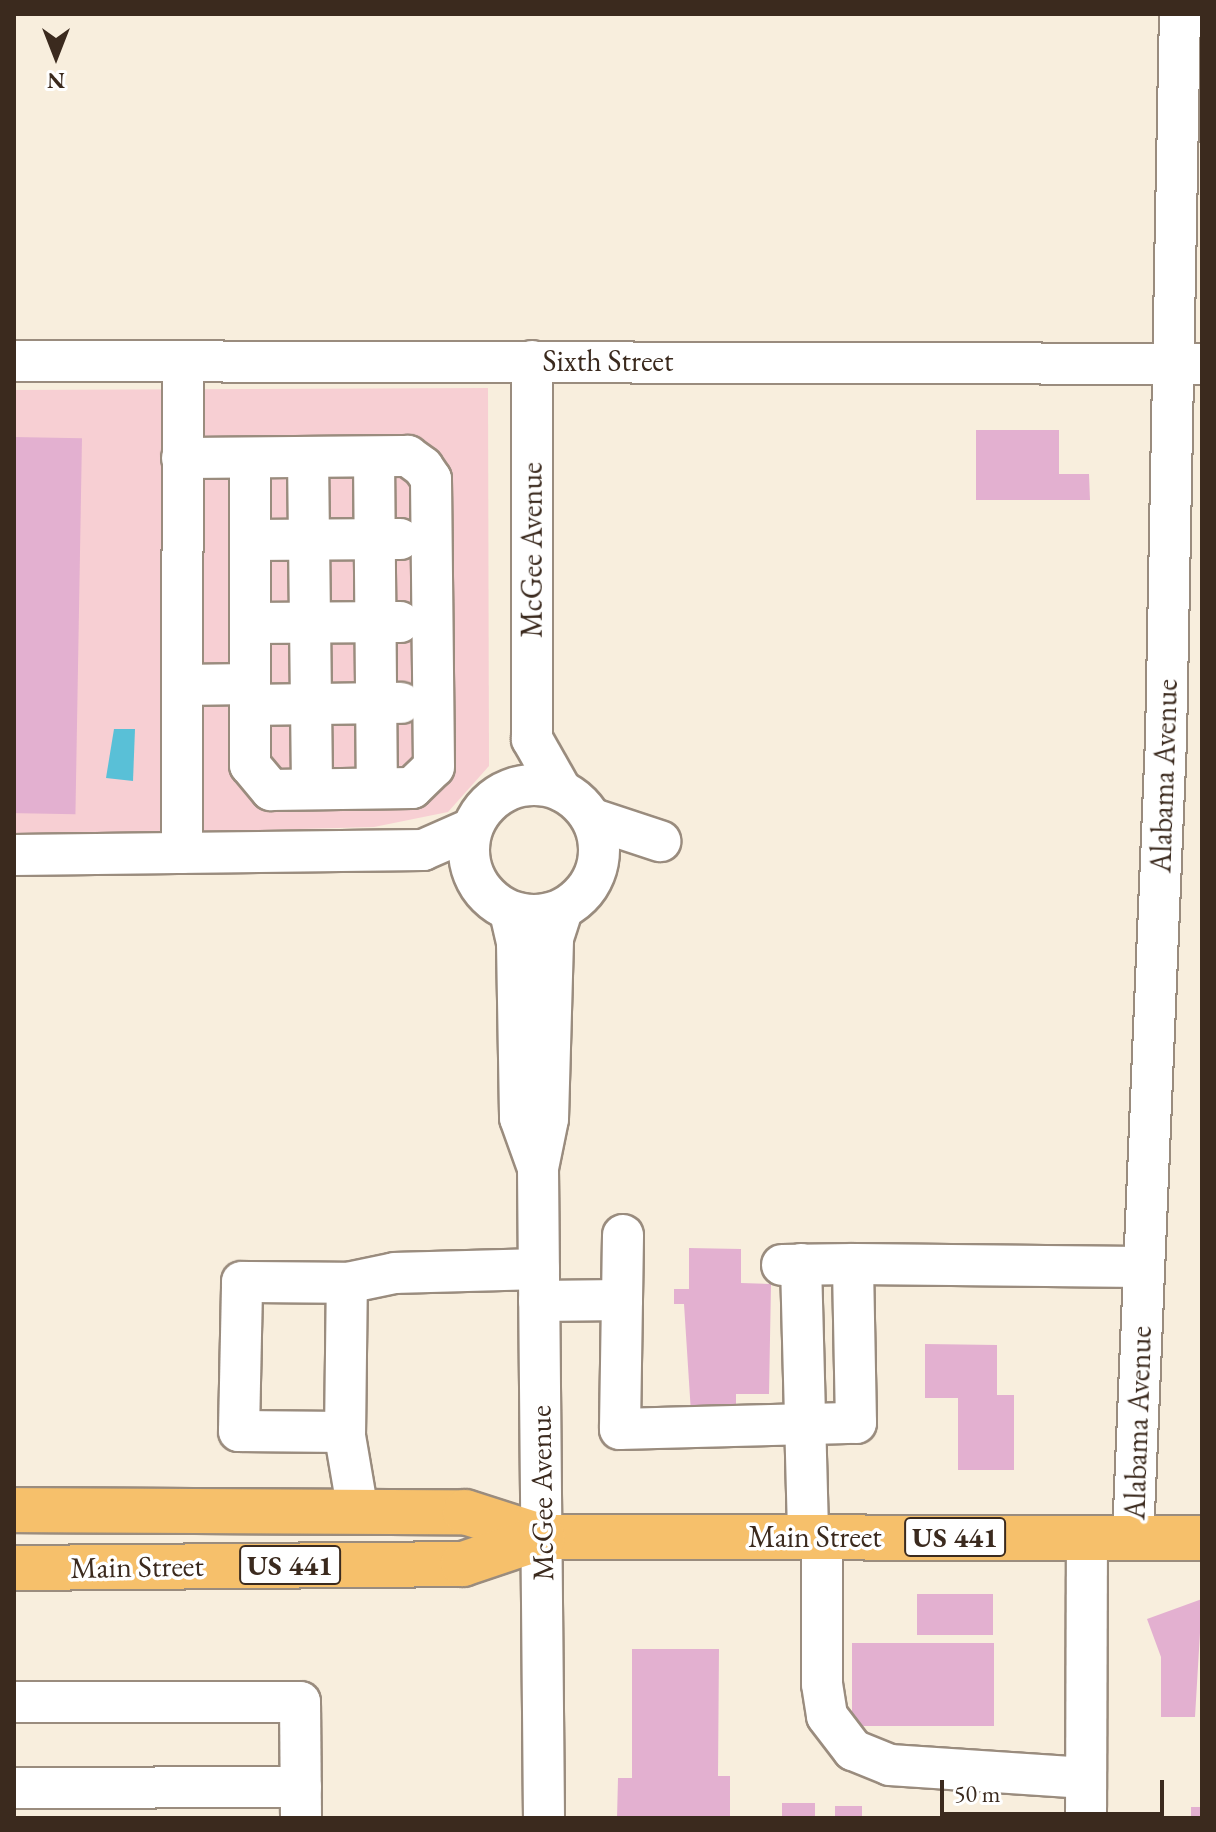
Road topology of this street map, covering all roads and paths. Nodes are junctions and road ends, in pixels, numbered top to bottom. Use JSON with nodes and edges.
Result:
{"nodes":[{"id":1,"x":1180,"y":14,"type":"edge"},
{"id":2,"x":14,"y":361,"type":"edge"},
{"id":3,"x":183,"y":361,"type":"junction"},
{"id":4,"x":532,"y":361,"type":"junction"},
{"id":5,"x":1188,"y":364,"type":"edge"},
{"id":6,"x":308,"y":457,"type":"junction"},
{"id":7,"x":374,"y":457,"type":"junction"},
{"id":8,"x":182,"y":458,"type":"junction"},
{"id":9,"x":250,"y":458,"type":"junction"},
{"id":10,"x":375,"y":539,"type":"junction"},
{"id":11,"x":432,"y":539,"type":"junction"},
{"id":12,"x":250,"y":540,"type":"junction"},
{"id":13,"x":309,"y":540,"type":"junction"},
{"id":14,"x":310,"y":622,"type":"junction"},
{"id":15,"x":375,"y":622,"type":"junction"},
{"id":16,"x":432,"y":622,"type":"junction"},
{"id":17,"x":250,"y":623,"type":"junction"},
{"id":18,"x":182,"y":685,"type":"junction"},
{"id":19,"x":250,"y":694,"type":"junction"},
{"id":20,"x":376,"y":703,"type":"junction"},
{"id":21,"x":433,"y":703,"type":"junction"},
{"id":22,"x":311,"y":704,"type":"junction"},
{"id":23,"x":532,"y":739,"type":"junction"},
{"id":24,"x":377,"y":788,"type":"junction"},
{"id":25,"x":312,"y":789,"type":"junction"},
{"id":26,"x":561,"y":790,"type":"junction"},
{"id":27,"x":498,"y":795,"type":"junction"},
{"id":28,"x":593,"y":819,"type":"junction"},
{"id":29,"x":471,"y":829,"type":"junction"},
{"id":30,"x":423,"y":850,"type":"junction"},
{"id":31,"x":182,"y":853,"type":"junction"},
{"id":32,"x":14,"y":855,"type":"edge"},
{"id":33,"x":472,"y":872,"type":"junction"},
{"id":34,"x":593,"y":881,"type":"junction"},
{"id":35,"x":562,"y":910,"type":"junction"},
{"id":36,"x":510,"y":912,"type":"junction"},
{"id":37,"x":538,"y":1168,"type":"junction"},
{"id":38,"x":623,"y":1235,"type":"dead end"},
{"id":39,"x":853,"y":1264,"type":"junction"},
{"id":40,"x":1144,"y":1267,"type":"junction"},
{"id":41,"x":347,"y":1283,"type":"junction"},
{"id":42,"x":539,"y":1285,"type":"junction"},
{"id":43,"x":622,"y":1300,"type":"junction"},
{"id":44,"x":804,"y":1424,"type":"junction"},
{"id":45,"x":345,"y":1432,"type":"junction"},
{"id":46,"x":14,"y":1510,"type":"edge"},
{"id":47,"x":358,"y":1512,"type":"junction"},
{"id":48,"x":543,"y":1537,"type":"junction"},
{"id":49,"x":815,"y":1537,"type":"junction"},
{"id":50,"x":1087,"y":1537,"type":"junction"},
{"id":51,"x":1133,"y":1537,"type":"junction"},
{"id":52,"x":1202,"y":1538,"type":"edge"},
{"id":53,"x":14,"y":1568,"type":"edge"},
{"id":54,"x":14,"y":1702,"type":"edge"},
{"id":55,"x":1086,"y":1778,"type":"junction"},
{"id":56,"x":14,"y":1788,"type":"edge"},
{"id":57,"x":301,"y":1803,"type":"edge"},
{"id":58,"x":544,"y":1818,"type":"edge"},
{"id":59,"x":1086,"y":1818,"type":"edge"}],
"edges":[{"from":1,"to":5,"type":"street","name":"Alabama Avenue"},
{"from":2,"to":3,"type":"street","name":"Sixth Street"},
{"from":3,"to":4,"type":"street","name":"Sixth Street"},
{"from":3,"to":8,"type":"street"},
{"from":4,"to":5,"type":"street","name":"Sixth Street"},
{"from":4,"to":23,"type":"street","name":"McGee Avenue"},
{"from":5,"to":40,"type":"street","name":"Alabama Avenue"},
{"from":6,"to":7,"type":"street"},
{"from":6,"to":9,"type":"street"},
{"from":6,"to":13,"type":"street"},
{"from":7,"to":10,"type":"street"},
{"from":7,"to":11,"type":"street"},
{"from":8,"to":9,"type":"street"},
{"from":8,"to":18,"type":"street"},
{"from":9,"to":12,"type":"street"},
{"from":10,"to":11,"type":"street"},
{"from":10,"to":13,"type":"street"},
{"from":10,"to":15,"type":"street"},
{"from":11,"to":16,"type":"street"},
{"from":12,"to":13,"type":"street"},
{"from":12,"to":17,"type":"street"},
{"from":13,"to":14,"type":"street"},
{"from":14,"to":15,"type":"street"},
{"from":14,"to":17,"type":"street"},
{"from":14,"to":22,"type":"street"},
{"from":15,"to":16,"type":"street"},
{"from":15,"to":20,"type":"street"},
{"from":16,"to":21,"type":"street"},
{"from":17,"to":19,"type":"street"},
{"from":18,"to":19,"type":"street"},
{"from":18,"to":31,"type":"street"},
{"from":19,"to":22,"type":"street"},
{"from":19,"to":25,"type":"street"},
{"from":20,"to":21,"type":"street"},
{"from":20,"to":22,"type":"street"},
{"from":20,"to":24,"type":"street"},
{"from":21,"to":24,"type":"street"},
{"from":22,"to":25,"type":"street"},
{"from":23,"to":26,"type":"street","name":"McGee Avenue"},
{"from":23,"to":27,"type":"street"},
{"from":24,"to":25,"type":"street"},
{"from":26,"to":27,"type":"street"},
{"from":26,"to":28,"type":"street"},
{"from":27,"to":29,"type":"street"},
{"from":28,"to":34,"type":"street"},
{"from":28,"to":34,"type":"street"},
{"from":29,"to":30,"type":"street"},
{"from":29,"to":33,"type":"street"},
{"from":30,"to":31,"type":"street"},
{"from":30,"to":33,"type":"street"},
{"from":31,"to":32,"type":"street"},
{"from":33,"to":36,"type":"street"},
{"from":34,"to":35,"type":"street"},
{"from":35,"to":36,"type":"street"},
{"from":35,"to":37,"type":"street","name":"McGee Avenue"},
{"from":36,"to":37,"type":"street","name":"McGee Avenue"},
{"from":37,"to":42,"type":"street","name":"McGee Avenue"},
{"from":38,"to":43,"type":"street"},
{"from":39,"to":40,"type":"street"},
{"from":39,"to":44,"type":"street"},
{"from":39,"to":44,"type":"street"},
{"from":40,"to":51,"type":"street","name":"Alabama Avenue"},
{"from":41,"to":42,"type":"street"},
{"from":41,"to":45,"type":"street"},
{"from":41,"to":45,"type":"street"},
{"from":42,"to":43,"type":"street"},
{"from":42,"to":48,"type":"street","name":"McGee Avenue"},
{"from":43,"to":44,"type":"street"},
{"from":44,"to":49,"type":"street"},
{"from":45,"to":47,"type":"street"},
{"from":46,"to":47,"type":"main road","name":"Main Street","number":"US 441"},
{"from":47,"to":48,"type":"main road","name":"Main Street","number":"US 441"},
{"from":48,"to":49,"type":"main road","name":"Main Street","number":"US 441"},
{"from":48,"to":53,"type":"main road","name":"Main Street","number":"US 441"},
{"from":48,"to":58,"type":"street","name":"McGee Avenue"},
{"from":49,"to":50,"type":"main road","name":"Main Street","number":"US 441"},
{"from":49,"to":55,"type":"street"},
{"from":50,"to":51,"type":"main road","number":"US 441"},
{"from":50,"to":55,"type":"street","name":"Alabama Avenue"},
{"from":51,"to":52,"type":"main road","number":"US 441"},
{"from":54,"to":57,"type":"street"},
{"from":55,"to":59,"type":"street","name":"Alabama Avenue"},
{"from":56,"to":57,"type":"street"}]}
